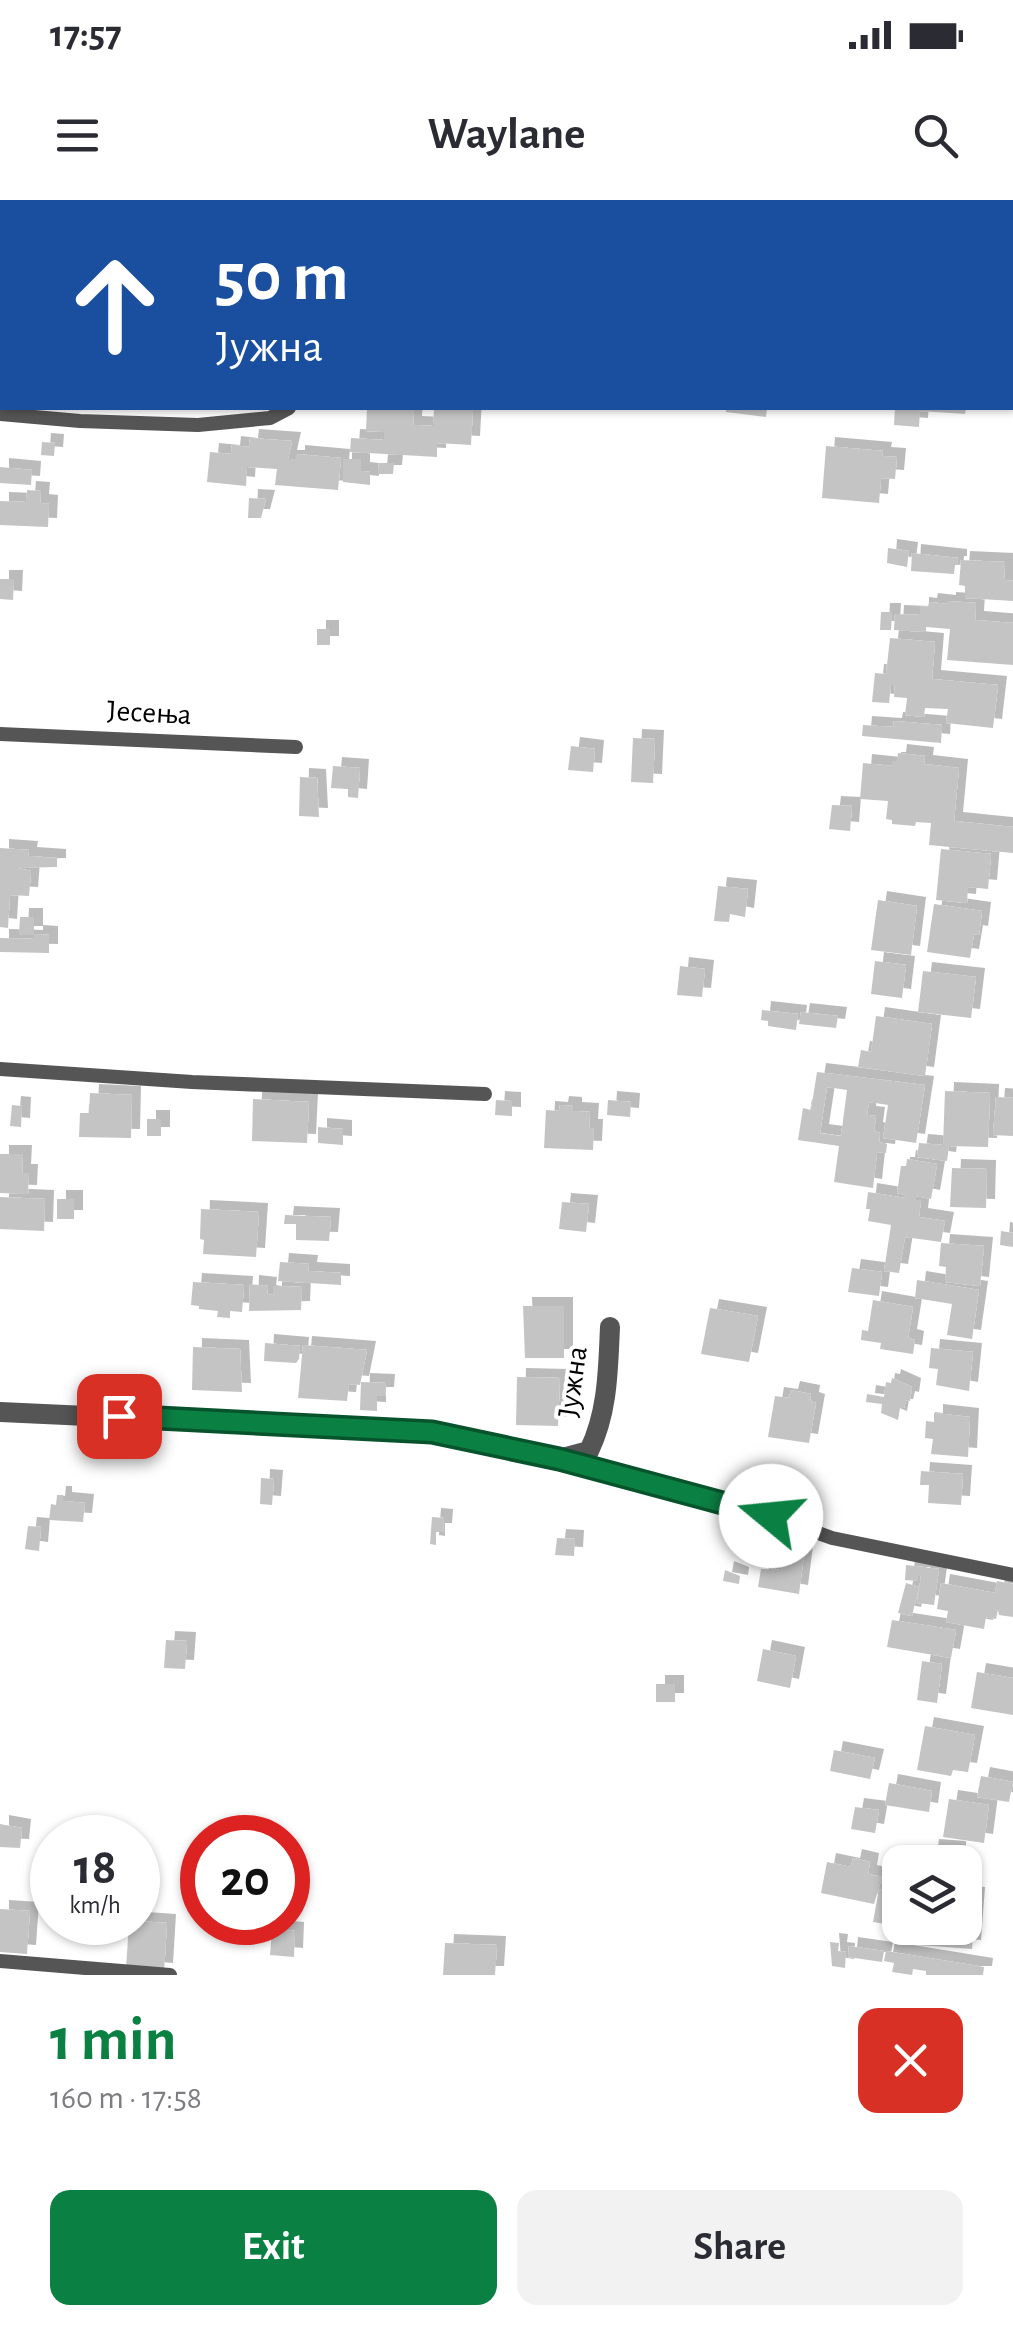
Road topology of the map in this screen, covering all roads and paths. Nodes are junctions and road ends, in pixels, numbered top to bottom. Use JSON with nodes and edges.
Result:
{"nodes":[{"id":1,"x":285,"y":410,"type":"edge"},
{"id":2,"x":0,"y":414,"type":"edge"},
{"id":3,"x":0,"y":734,"type":"edge"},
{"id":4,"x":296,"y":747,"type":"dead end"},
{"id":5,"x":0,"y":1069,"type":"edge"},
{"id":6,"x":485,"y":1094,"type":"dead end"},
{"id":7,"x":610,"y":1327,"type":"dead end"},
{"id":8,"x":0,"y":1412,"type":"edge"},
{"id":9,"x":559,"y":1459,"type":"junction"},
{"id":10,"x":1013,"y":1575,"type":"edge"},
{"id":11,"x":0,"y":1961,"type":"edge"},
{"id":12,"x":170,"y":1975,"type":"edge"}],
"edges":[{"from":1,"to":2,"type":"lane"},
{"from":3,"to":4,"type":"lane","name":"Јесења"},
{"from":5,"to":6,"type":"lane"},
{"from":7,"to":9,"type":"street","name":"Јужна"},
{"from":8,"to":9,"type":"street","name":"Јужна"},
{"from":9,"to":10,"type":"lane"},
{"from":11,"to":12,"type":"lane"}]}
